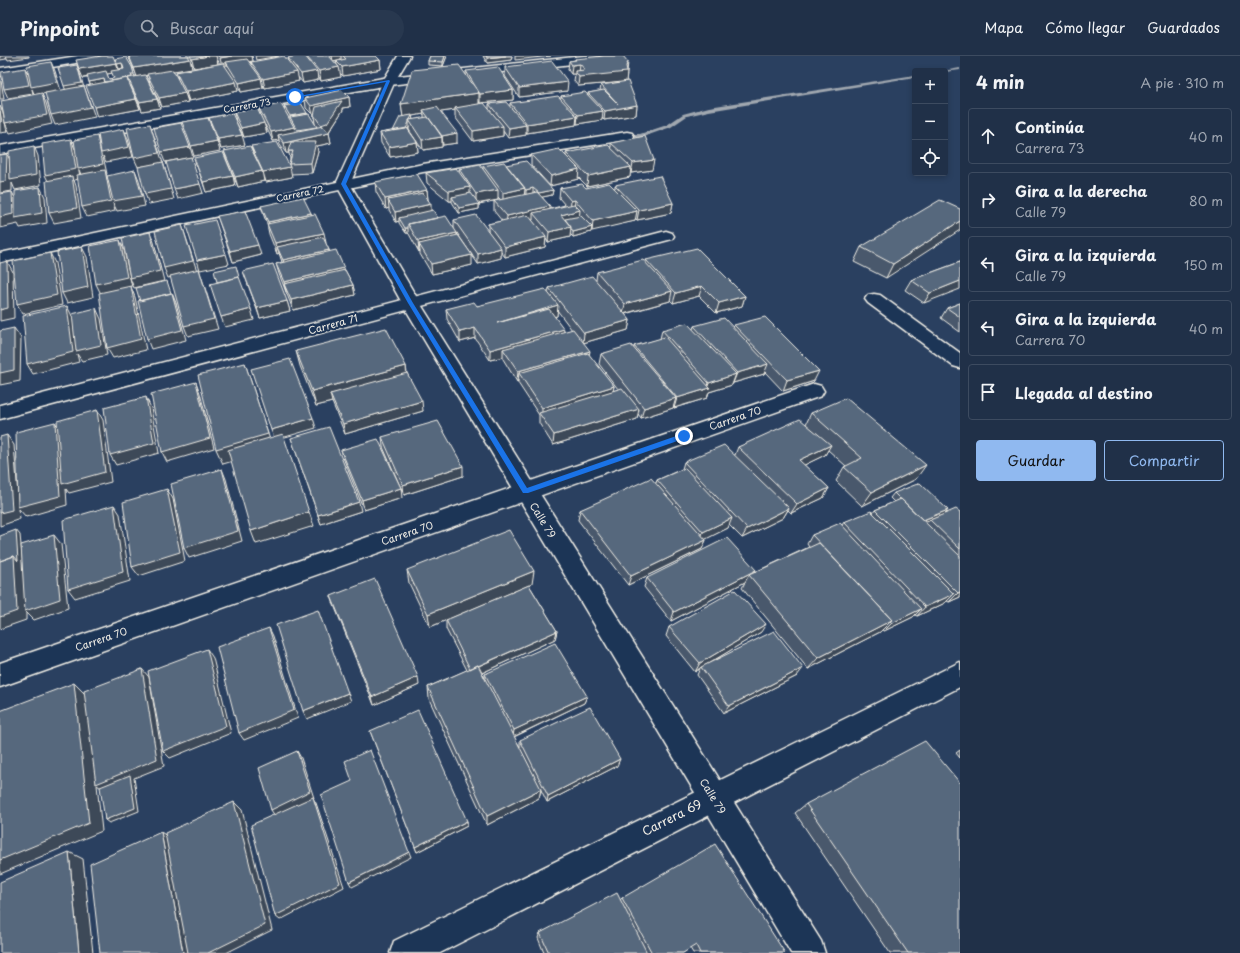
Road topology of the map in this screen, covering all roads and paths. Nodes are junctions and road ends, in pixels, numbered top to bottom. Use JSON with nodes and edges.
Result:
{"nodes":[{"id":1,"x":99,"y":56,"type":"edge"},
{"id":2,"x":404,"y":56,"type":"edge"},
{"id":3,"x":615,"y":56,"type":"edge"},
{"id":4,"x":0,"y":72,"type":"edge"},
{"id":5,"x":389,"y":81,"type":"junction"},
{"id":6,"x":627,"y":136,"type":"dead end"},
{"id":7,"x":0,"y":150,"type":"edge"},
{"id":8,"x":343,"y":184,"type":"junction"},
{"id":9,"x":666,"y":236,"type":"dead end"},
{"id":10,"x":0,"y":258,"type":"edge"},
{"id":11,"x":874,"y":299,"type":"dead end"},
{"id":12,"x":411,"y":303,"type":"junction"},
{"id":13,"x":960,"y":362,"type":"edge"},
{"id":14,"x":814,"y":391,"type":"dead end"},
{"id":15,"x":0,"y":412,"type":"edge"},
{"id":16,"x":526,"y":491,"type":"junction"},
{"id":17,"x":960,"y":674,"type":"edge"},
{"id":18,"x":0,"y":675,"type":"edge"},
{"id":19,"x":714,"y":798,"type":"junction"},
{"id":20,"x":406,"y":953,"type":"edge"},
{"id":21,"x":809,"y":953,"type":"edge"}],
"edges":[{"from":1,"to":4,"type":"street"},
{"from":2,"to":5,"type":"street"},
{"from":3,"to":5,"type":"street","name":"Carrera 73"},
{"from":5,"to":7,"type":"street","name":"Carrera 73"},
{"from":5,"to":8,"type":"street"},
{"from":6,"to":8,"type":"street","name":"Carrera 72"},
{"from":8,"to":10,"type":"street","name":"Carrera 72"},
{"from":8,"to":12,"type":"street","name":"Calle 79"},
{"from":9,"to":12,"type":"street","name":"Carrera 71"},
{"from":11,"to":13,"type":"street"},
{"from":12,"to":15,"type":"street","name":"Carrera 71"},
{"from":12,"to":16,"type":"street","name":"Calle 79"},
{"from":14,"to":16,"type":"street","name":"Carrera 70"},
{"from":16,"to":18,"type":"street","name":"Carrera 70"},
{"from":16,"to":19,"type":"street","name":"Calle 79"},
{"from":17,"to":19,"type":"street","name":"Carrera 69"},
{"from":19,"to":20,"type":"street","name":"Carrera 69"},
{"from":19,"to":21,"type":"street","name":"Calle 79"}]}
